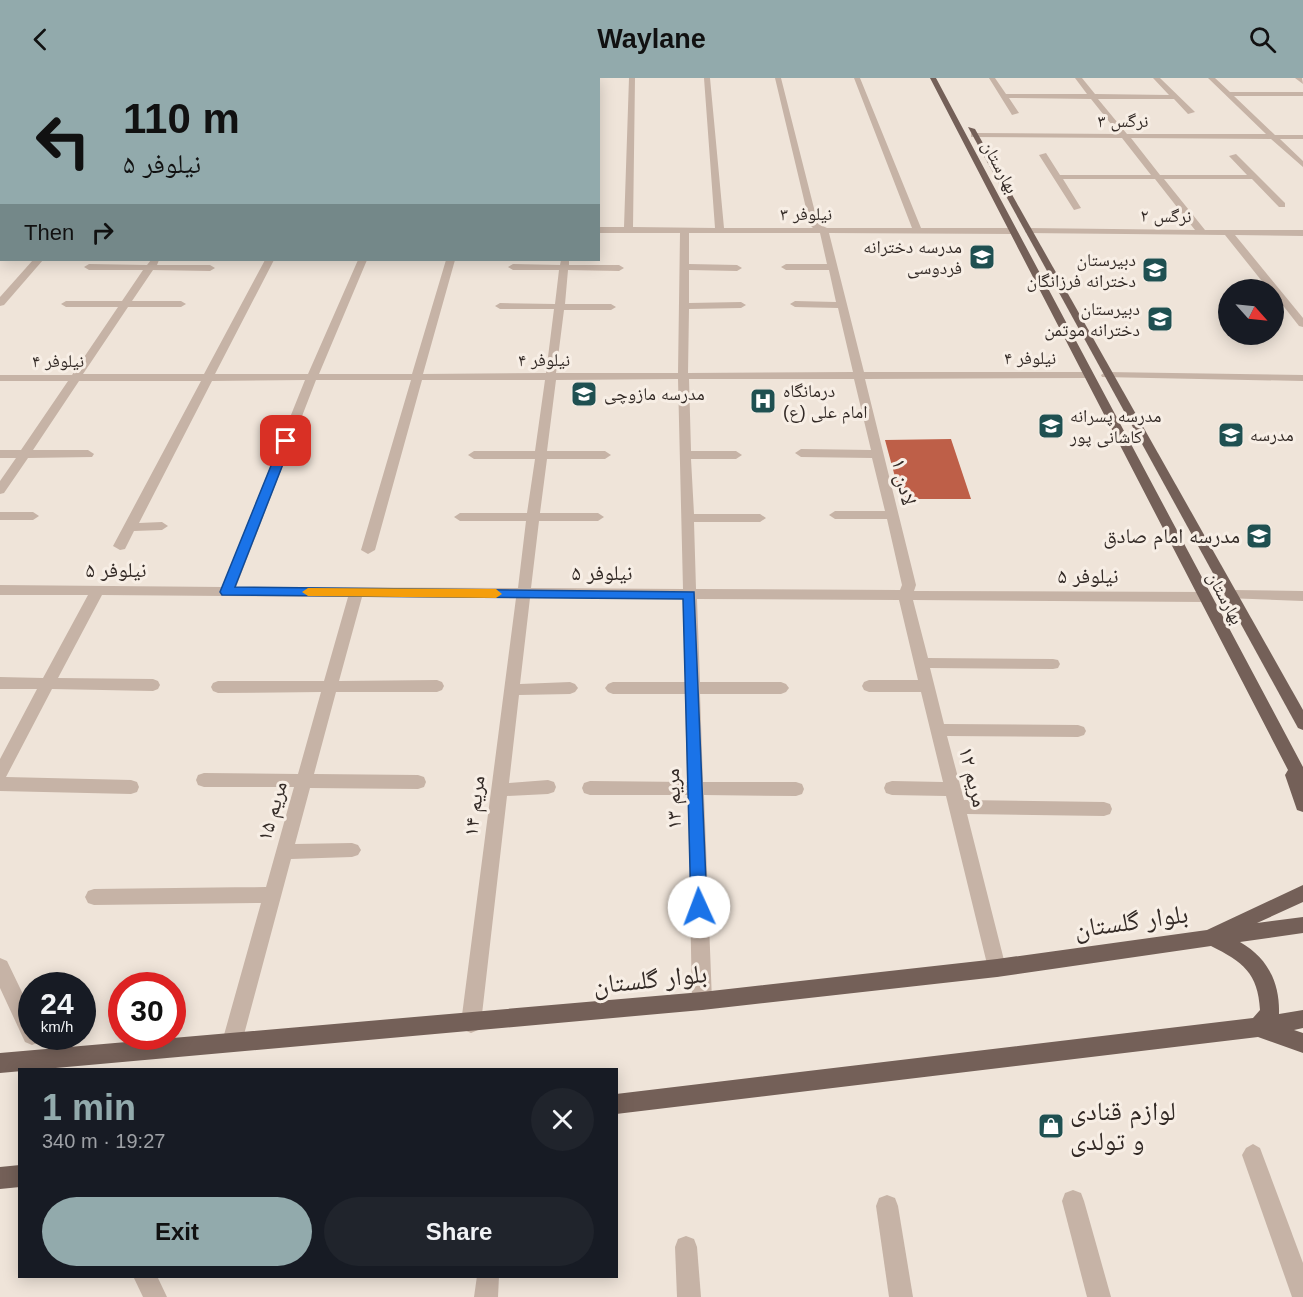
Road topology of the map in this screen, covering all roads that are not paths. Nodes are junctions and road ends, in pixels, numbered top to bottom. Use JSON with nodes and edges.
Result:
{"nodes":[{"id":1,"x":632,"y":78,"type":"edge"},
{"id":2,"x":706,"y":78,"type":"edge"},
{"id":3,"x":778,"y":78,"type":"edge"},
{"id":4,"x":857,"y":78,"type":"edge"},
{"id":5,"x":933,"y":78,"type":"edge"},
{"id":6,"x":941,"y":78,"type":"edge"},
{"id":7,"x":992,"y":78,"type":"edge"},
{"id":8,"x":1078,"y":78,"type":"edge"},
{"id":9,"x":1156,"y":78,"type":"edge"},
{"id":10,"x":1211,"y":78,"type":"edge"},
{"id":11,"x":1298,"y":78,"type":"edge"},
{"id":12,"x":1303,"y":82,"type":"edge"},
{"id":13,"x":1227,"y":94,"type":"junction"},
{"id":14,"x":1303,"y":94,"type":"edge"},
{"id":15,"x":1004,"y":96,"type":"junction"},
{"id":16,"x":1092,"y":97,"type":"junction"},
{"id":17,"x":1175,"y":97,"type":"junction"},
{"id":18,"x":1191,"y":112,"type":"dead end"},
{"id":19,"x":1015,"y":113,"type":"dead end"},
{"id":20,"x":974,"y":135,"type":"junction"},
{"id":21,"x":1124,"y":136,"type":"junction"},
{"id":22,"x":1272,"y":136,"type":"junction"},
{"id":23,"x":1303,"y":137,"type":"edge"},
{"id":24,"x":1042,"y":155,"type":"dead end"},
{"id":25,"x":1233,"y":156,"type":"dead end"},
{"id":26,"x":1303,"y":165,"type":"edge"},
{"id":27,"x":1156,"y":176,"type":"junction"},
{"id":28,"x":1057,"y":177,"type":"junction"},
{"id":29,"x":1254,"y":177,"type":"junction"},
{"id":30,"x":1282,"y":205,"type":"dead end"},
{"id":31,"x":1077,"y":208,"type":"dead end"},
{"id":32,"x":600,"y":230,"type":"edge"},
{"id":33,"x":628,"y":230,"type":"junction"},
{"id":34,"x":685,"y":230,"type":"junction"},
{"id":35,"x":720,"y":230,"type":"junction"},
{"id":36,"x":824,"y":230,"type":"junction"},
{"id":37,"x":918,"y":231,"type":"junction"},
{"id":38,"x":1013,"y":231,"type":"junction"},
{"id":39,"x":1029,"y":231,"type":"junction"},
{"id":40,"x":1202,"y":232,"type":"junction"},
{"id":41,"x":1228,"y":233,"type":"junction"},
{"id":42,"x":1303,"y":233,"type":"edge"},
{"id":43,"x":37,"y":261,"type":"edge"},
{"id":44,"x":268,"y":261,"type":"edge"},
{"id":45,"x":362,"y":261,"type":"edge"},
{"id":46,"x":450,"y":261,"type":"edge"},
{"id":47,"x":153,"y":263,"type":"edge"},
{"id":48,"x":565,"y":263,"type":"edge"},
{"id":49,"x":89,"y":267,"type":"dead end"},
{"id":50,"x":513,"y":267,"type":"dead end"},
{"id":51,"x":684,"y":267,"type":"junction"},
{"id":52,"x":786,"y":267,"type":"dead end"},
{"id":53,"x":833,"y":267,"type":"junction"},
{"id":54,"x":210,"y":268,"type":"dead end"},
{"id":55,"x":619,"y":268,"type":"dead end"},
{"id":56,"x":737,"y":268,"type":"dead end"},
{"id":57,"x":0,"y":286,"type":"edge"},
{"id":58,"x":15,"y":286,"type":"junction"},
{"id":59,"x":0,"y":303,"type":"edge"},
{"id":60,"x":66,"y":304,"type":"dead end"},
{"id":61,"x":125,"y":304,"type":"junction"},
{"id":62,"x":181,"y":304,"type":"dead end"},
{"id":63,"x":795,"y":304,"type":"dead end"},
{"id":64,"x":842,"y":304,"type":"junction"},
{"id":65,"x":500,"y":306,"type":"dead end"},
{"id":66,"x":559,"y":306,"type":"junction"},
{"id":67,"x":684,"y":306,"type":"junction"},
{"id":68,"x":741,"y":306,"type":"dead end"},
{"id":69,"x":611,"y":307,"type":"dead end"},
{"id":70,"x":1303,"y":324,"type":"edge"},
{"id":71,"x":858,"y":375,"type":"junction"},
{"id":72,"x":1088,"y":375,"type":"junction"},
{"id":73,"x":1106,"y":375,"type":"junction"},
{"id":74,"x":419,"y":376,"type":"junction"},
{"id":75,"x":550,"y":376,"type":"junction"},
{"id":76,"x":683,"y":376,"type":"junction"},
{"id":77,"x":208,"y":377,"type":"junction"},
{"id":78,"x":312,"y":377,"type":"junction"},
{"id":79,"x":0,"y":378,"type":"edge"},
{"id":80,"x":76,"y":378,"type":"junction"},
{"id":81,"x":1303,"y":378,"type":"edge"},
{"id":82,"x":801,"y":453,"type":"dead end"},
{"id":83,"x":0,"y":454,"type":"edge"},
{"id":84,"x":24,"y":454,"type":"junction"},
{"id":85,"x":88,"y":454,"type":"dead end"},
{"id":86,"x":474,"y":454,"type":"dead end"},
{"id":87,"x":877,"y":454,"type":"junction"},
{"id":88,"x":540,"y":455,"type":"junction"},
{"id":89,"x":605,"y":455,"type":"dead end"},
{"id":90,"x":685,"y":455,"type":"junction"},
{"id":91,"x":736,"y":455,"type":"dead end"},
{"id":92,"x":0,"y":490,"type":"edge"},
{"id":93,"x":835,"y":515,"type":"dead end"},
{"id":94,"x":892,"y":515,"type":"junction"},
{"id":95,"x":0,"y":516,"type":"edge"},
{"id":96,"x":33,"y":516,"type":"dead end"},
{"id":97,"x":460,"y":517,"type":"dead end"},
{"id":98,"x":532,"y":517,"type":"junction"},
{"id":99,"x":598,"y":517,"type":"dead end"},
{"id":100,"x":687,"y":518,"type":"junction"},
{"id":101,"x":760,"y":518,"type":"dead end"},
{"id":102,"x":162,"y":526,"type":"dead end"},
{"id":103,"x":129,"y":527,"type":"junction"},
{"id":104,"x":120,"y":546,"type":"dead end"},
{"id":105,"x":368,"y":550,"type":"dead end"},
{"id":106,"x":0,"y":590,"type":"edge"},
{"id":107,"x":97,"y":591,"type":"junction"},
{"id":108,"x":227,"y":592,"type":"junction"},
{"id":109,"x":356,"y":592,"type":"junction"},
{"id":110,"x":523,"y":594,"type":"junction"},
{"id":111,"x":689,"y":595,"type":"junction"},
{"id":112,"x":1231,"y":595,"type":"junction"},
{"id":113,"x":905,"y":596,"type":"junction"},
{"id":114,"x":1303,"y":596,"type":"edge"},
{"id":115,"x":1204,"y":597,"type":"junction"},
{"id":116,"x":922,"y":663,"type":"junction"},
{"id":117,"x":1053,"y":664,"type":"dead end"},
{"id":118,"x":0,"y":683,"type":"edge"},
{"id":119,"x":48,"y":684,"type":"junction"},
{"id":120,"x":153,"y":686,"type":"dead end"},
{"id":121,"x":436,"y":686,"type":"dead end"},
{"id":122,"x":869,"y":686,"type":"dead end"},
{"id":123,"x":927,"y":686,"type":"junction"},
{"id":124,"x":218,"y":687,"type":"dead end"},
{"id":125,"x":330,"y":687,"type":"junction"},
{"id":126,"x":570,"y":688,"type":"dead end"},
{"id":127,"x":613,"y":688,"type":"dead end"},
{"id":128,"x":692,"y":688,"type":"junction"},
{"id":129,"x":781,"y":688,"type":"dead end"},
{"id":130,"x":511,"y":690,"type":"junction"},
{"id":131,"x":1303,"y":724,"type":"edge"},
{"id":132,"x":938,"y":730,"type":"junction"},
{"id":133,"x":1078,"y":731,"type":"dead end"},
{"id":134,"x":1287,"y":755,"type":"junction"},
{"id":135,"x":0,"y":774,"type":"edge"},
{"id":136,"x":204,"y":780,"type":"dead end"},
{"id":137,"x":304,"y":782,"type":"junction"},
{"id":138,"x":418,"y":782,"type":"dead end"},
{"id":139,"x":1303,"y":783,"type":"edge"},
{"id":140,"x":0,"y":784,"type":"edge"},
{"id":141,"x":131,"y":787,"type":"dead end"},
{"id":142,"x":548,"y":787,"type":"dead end"},
{"id":143,"x":590,"y":788,"type":"dead end"},
{"id":144,"x":892,"y":788,"type":"dead end"},
{"id":145,"x":695,"y":789,"type":"junction"},
{"id":146,"x":796,"y":789,"type":"dead end"},
{"id":147,"x":953,"y":789,"type":"junction"},
{"id":148,"x":499,"y":790,"type":"junction"},
{"id":149,"x":1303,"y":805,"type":"edge"},
{"id":150,"x":958,"y":807,"type":"junction"},
{"id":151,"x":1104,"y":808,"type":"dead end"},
{"id":152,"x":352,"y":850,"type":"dead end"},
{"id":153,"x":284,"y":852,"type":"junction"},
{"id":154,"x":1303,"y":892,"type":"edge"},
{"id":155,"x":272,"y":895,"type":"junction"},
{"id":156,"x":94,"y":897,"type":"dead end"},
{"id":157,"x":1303,"y":925,"type":"edge"},
{"id":158,"x":1211,"y":937,"type":"junction"},
{"id":159,"x":0,"y":967,"type":"edge"},
{"id":160,"x":997,"y":968,"type":"junction"},
{"id":161,"x":702,"y":1001,"type":"junction"},
{"id":162,"x":18,"y":1006,"type":"edge"},
{"id":163,"x":1303,"y":1019,"type":"edge"},
{"id":164,"x":471,"y":1023,"type":"junction"},
{"id":165,"x":1258,"y":1026,"type":"junction"},
{"id":166,"x":232,"y":1042,"type":"junction"},
{"id":167,"x":1303,"y":1043,"type":"edge"},
{"id":168,"x":38,"y":1050,"type":"edge"},
{"id":169,"x":42,"y":1059,"type":"junction"},
{"id":170,"x":0,"y":1063,"type":"edge"},
{"id":171,"x":618,"y":1104,"type":"edge"},
{"id":172,"x":1253,"y":1155,"type":"dead end"},
{"id":173,"x":18,"y":1176,"type":"edge"},
{"id":174,"x":0,"y":1178,"type":"edge"},
{"id":175,"x":1073,"y":1202,"type":"dead end"},
{"id":176,"x":887,"y":1206,"type":"dead end"},
{"id":177,"x":686,"y":1247,"type":"dead end"},
{"id":178,"x":145,"y":1278,"type":"edge"},
{"id":179,"x":488,"y":1278,"type":"edge"},
{"id":180,"x":1303,"y":1295,"type":"edge"},
{"id":181,"x":155,"y":1297,"type":"edge"},
{"id":182,"x":486,"y":1297,"type":"edge"},
{"id":183,"x":689,"y":1297,"type":"edge"},
{"id":184,"x":901,"y":1297,"type":"edge"},
{"id":185,"x":1098,"y":1297,"type":"edge"}],
"edges":[{"from":1,"to":33,"type":"street"},
{"from":2,"to":35,"type":"street"},
{"from":3,"to":36,"type":"street","name":"لادن ۱"},
{"from":4,"to":37,"type":"street"},
{"from":5,"to":38,"type":"main road","name":"بهارستان"},
{"from":6,"to":20,"type":"main road","name":"بهارستان"},
{"from":7,"to":15,"type":"street"},
{"from":8,"to":16,"type":"street"},
{"from":9,"to":17,"type":"street"},
{"from":10,"to":13,"type":"street"},
{"from":11,"to":12,"type":"street"},
{"from":13,"to":14,"type":"street"},
{"from":13,"to":22,"type":"street"},
{"from":15,"to":16,"type":"street"},
{"from":15,"to":19,"type":"street"},
{"from":16,"to":17,"type":"street"},
{"from":16,"to":21,"type":"street"},
{"from":17,"to":18,"type":"street"},
{"from":20,"to":21,"type":"street","name":"نرگس ۳"},
{"from":20,"to":39,"type":"main road","name":"بهارستان"},
{"from":21,"to":22,"type":"street","name":"نرگس ۳"},
{"from":21,"to":27,"type":"street"},
{"from":22,"to":23,"type":"street","name":"نرگس ۳"},
{"from":22,"to":26,"type":"street"},
{"from":24,"to":28,"type":"street"},
{"from":25,"to":29,"type":"street"},
{"from":27,"to":28,"type":"street"},
{"from":27,"to":29,"type":"street"},
{"from":27,"to":40,"type":"street"},
{"from":28,"to":31,"type":"street"},
{"from":29,"to":30,"type":"street"},
{"from":32,"to":33,"type":"street","name":"نیلوفر ۳"},
{"from":33,"to":34,"type":"street","name":"نیلوفر ۳"},
{"from":34,"to":35,"type":"street","name":"نیلوفر ۳"},
{"from":34,"to":51,"type":"street","name":"مریم ۱۳"},
{"from":35,"to":36,"type":"street","name":"نیلوفر ۳"},
{"from":36,"to":37,"type":"street","name":"نیلوفر ۳"},
{"from":36,"to":53,"type":"street","name":"لادن ۱"},
{"from":37,"to":38,"type":"street","name":"نیلوفر ۳"},
{"from":38,"to":39,"type":"main road"},
{"from":38,"to":72,"type":"main road","name":"بهارستان"},
{"from":39,"to":40,"type":"street","name":"نرگس ۲"},
{"from":39,"to":73,"type":"main road","name":"بهارستان"},
{"from":40,"to":41,"type":"street","name":"نرگس ۲"},
{"from":41,"to":42,"type":"street","name":"نرگس ۲"},
{"from":41,"to":70,"type":"street"},
{"from":43,"to":58,"type":"street"},
{"from":44,"to":77,"type":"street"},
{"from":45,"to":78,"type":"street"},
{"from":46,"to":74,"type":"street"},
{"from":47,"to":49,"type":"street"},
{"from":47,"to":54,"type":"street"},
{"from":47,"to":61,"type":"street"},
{"from":48,"to":50,"type":"street"},
{"from":48,"to":55,"type":"street"},
{"from":48,"to":66,"type":"street","name":"مریم ۱۴"},
{"from":51,"to":56,"type":"street"},
{"from":51,"to":67,"type":"street","name":"مریم ۱۳"},
{"from":52,"to":53,"type":"street"},
{"from":53,"to":64,"type":"street","name":"لادن ۱"},
{"from":57,"to":58,"type":"street"},
{"from":58,"to":59,"type":"street"},
{"from":60,"to":61,"type":"street"},
{"from":61,"to":62,"type":"street"},
{"from":61,"to":80,"type":"street"},
{"from":63,"to":64,"type":"street"},
{"from":64,"to":71,"type":"street","name":"لادن ۱"},
{"from":65,"to":66,"type":"street"},
{"from":66,"to":69,"type":"street"},
{"from":66,"to":75,"type":"street","name":"مریم ۱۴"},
{"from":67,"to":68,"type":"street"},
{"from":67,"to":76,"type":"street","name":"مریم ۱۳"},
{"from":71,"to":72,"type":"street","name":"نیلوفر ۴"},
{"from":71,"to":76,"type":"street","name":"نیلوفر ۴"},
{"from":71,"to":87,"type":"street","name":"لادن ۱"},
{"from":72,"to":73,"type":"main road"},
{"from":72,"to":115,"type":"main road","name":"بهارستان"},
{"from":73,"to":81,"type":"street"},
{"from":73,"to":112,"type":"main road","name":"بهارستان"},
{"from":74,"to":75,"type":"street","name":"نیلوفر ۴"},
{"from":74,"to":78,"type":"street","name":"نیلوفر ۴"},
{"from":74,"to":105,"type":"street"},
{"from":75,"to":76,"type":"street","name":"نیلوفر ۴"},
{"from":75,"to":88,"type":"street","name":"مریم ۱۴"},
{"from":76,"to":90,"type":"street","name":"مریم ۱۳"},
{"from":77,"to":78,"type":"street","name":"نیلوفر ۴"},
{"from":77,"to":80,"type":"street","name":"نیلوفر ۴"},
{"from":77,"to":103,"type":"street"},
{"from":78,"to":108,"type":"street"},
{"from":79,"to":80,"type":"street","name":"نیلوفر ۴"},
{"from":80,"to":84,"type":"street"},
{"from":82,"to":87,"type":"street"},
{"from":83,"to":84,"type":"street"},
{"from":84,"to":85,"type":"street"},
{"from":84,"to":92,"type":"street"},
{"from":86,"to":88,"type":"street"},
{"from":87,"to":94,"type":"street","name":"لادن ۱"},
{"from":88,"to":89,"type":"street"},
{"from":88,"to":98,"type":"street","name":"مریم ۱۴"},
{"from":90,"to":91,"type":"street"},
{"from":90,"to":100,"type":"street","name":"مریم ۱۳"},
{"from":93,"to":94,"type":"street"},
{"from":94,"to":113,"type":"street","name":"لادن ۱"},
{"from":95,"to":96,"type":"street"},
{"from":97,"to":98,"type":"street"},
{"from":98,"to":99,"type":"street"},
{"from":98,"to":110,"type":"street","name":"مریم ۱۴"},
{"from":100,"to":101,"type":"street"},
{"from":100,"to":111,"type":"street","name":"مریم ۱۳"},
{"from":102,"to":103,"type":"street"},
{"from":103,"to":104,"type":"street"},
{"from":106,"to":107,"type":"street","name":"نیلوفر ۵"},
{"from":107,"to":108,"type":"street","name":"نیلوفر ۵"},
{"from":107,"to":119,"type":"street"},
{"from":108,"to":109,"type":"street","name":"نیلوفر ۵"},
{"from":109,"to":110,"type":"street","name":"نیلوفر ۵"},
{"from":109,"to":125,"type":"street","name":"مریم ۱۵"},
{"from":110,"to":111,"type":"street","name":"نیلوفر ۵"},
{"from":110,"to":130,"type":"street","name":"مریم ۱۴"},
{"from":111,"to":113,"type":"street","name":"نیلوفر ۵"},
{"from":111,"to":128,"type":"street","name":"مریم ۱۳"},
{"from":112,"to":114,"type":"street"},
{"from":112,"to":131,"type":"main road","name":"بهارستان"},
{"from":113,"to":115,"type":"street","name":"نیلوفر ۵"},
{"from":113,"to":116,"type":"street","name":"مریم ۱۲"},
{"from":115,"to":134,"type":"main road","name":"بهارستان"},
{"from":116,"to":117,"type":"street"},
{"from":116,"to":123,"type":"street","name":"مریم ۱۲"},
{"from":118,"to":119,"type":"street"},
{"from":119,"to":120,"type":"street"},
{"from":119,"to":135,"type":"street"},
{"from":121,"to":125,"type":"street"},
{"from":122,"to":123,"type":"street"},
{"from":123,"to":132,"type":"street","name":"مریم ۱۲"},
{"from":124,"to":125,"type":"street"},
{"from":125,"to":137,"type":"street","name":"مریم ۱۵"},
{"from":126,"to":130,"type":"street"},
{"from":127,"to":128,"type":"street"},
{"from":128,"to":129,"type":"street"},
{"from":128,"to":145,"type":"street","name":"مریم ۱۳"},
{"from":130,"to":148,"type":"street","name":"مریم ۱۴"},
{"from":132,"to":133,"type":"street"},
{"from":132,"to":147,"type":"street","name":"مریم ۱۲"},
{"from":134,"to":139,"type":"main road","name":"بهارستان"},
{"from":134,"to":149,"type":"main road"},
{"from":136,"to":137,"type":"street"},
{"from":137,"to":138,"type":"street"},
{"from":137,"to":153,"type":"street","name":"مریم ۱۵"},
{"from":140,"to":141,"type":"street"},
{"from":142,"to":148,"type":"street"},
{"from":143,"to":145,"type":"street"},
{"from":144,"to":147,"type":"street"},
{"from":145,"to":146,"type":"street"},
{"from":145,"to":161,"type":"street","name":"مریم ۱۳"},
{"from":147,"to":150,"type":"street","name":"مریم ۱۲"},
{"from":148,"to":164,"type":"street","name":"مریم ۱۴"},
{"from":150,"to":151,"type":"street"},
{"from":150,"to":160,"type":"street","name":"مریم ۱۲"},
{"from":152,"to":153,"type":"street"},
{"from":153,"to":155,"type":"street","name":"مریم ۱۵"},
{"from":154,"to":158,"type":"main road"},
{"from":155,"to":156,"type":"street"},
{"from":155,"to":166,"type":"street","name":"مریم ۱۵"},
{"from":157,"to":158,"type":"main road","name":"بلوار گلستان"},
{"from":158,"to":160,"type":"main road","name":"بلوار گلستان"},
{"from":158,"to":165,"type":"main road"},
{"from":159,"to":162,"type":"street"},
{"from":160,"to":161,"type":"main road","name":"بلوار گلستان"},
{"from":161,"to":164,"type":"main road","name":"بلوار گلستان"},
{"from":163,"to":165,"type":"main road"},
{"from":164,"to":166,"type":"main road","name":"بلوار گلستان"},
{"from":165,"to":167,"type":"main road"},
{"from":165,"to":171,"type":"main road"},
{"from":166,"to":169,"type":"main road","name":"بلوار گلستان"},
{"from":168,"to":169,"type":"street"},
{"from":169,"to":170,"type":"main road","name":"بلوار گلستان"},
{"from":172,"to":180,"type":"street"},
{"from":173,"to":174,"type":"main road"},
{"from":175,"to":185,"type":"street"},
{"from":176,"to":184,"type":"street"},
{"from":177,"to":183,"type":"street"},
{"from":178,"to":181,"type":"street"},
{"from":179,"to":182,"type":"street"}]}
